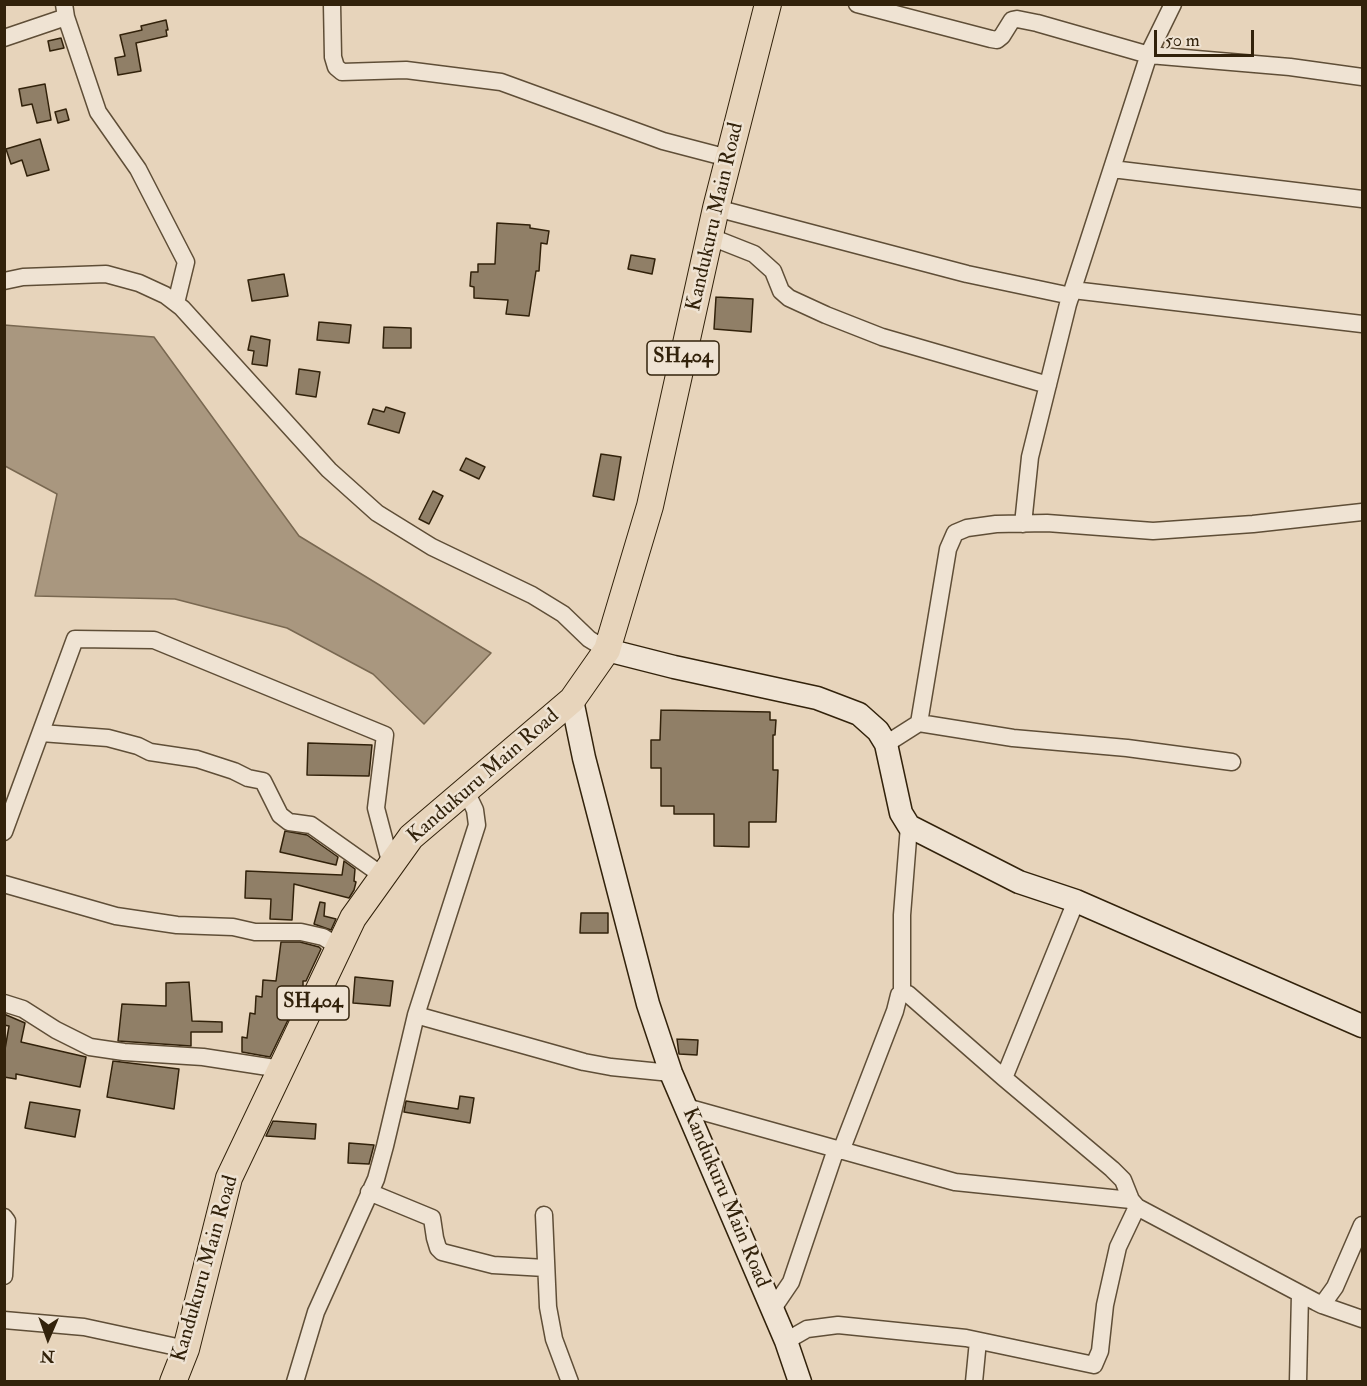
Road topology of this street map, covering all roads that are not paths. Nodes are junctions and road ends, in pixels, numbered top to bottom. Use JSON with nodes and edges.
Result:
{"nodes":[{"id":1,"x":332,"y":4,"type":"edge"},
{"id":2,"x":768,"y":4,"type":"edge"},
{"id":3,"x":857,"y":4,"type":"edge"},
{"id":4,"x":1173,"y":4,"type":"edge"},
{"id":5,"x":65,"y":11,"type":"edge"},
{"id":6,"x":4,"y":38,"type":"edge"},
{"id":7,"x":1149,"y":55,"type":"junction"},
{"id":8,"x":1362,"y":77,"type":"edge"},
{"id":9,"x":728,"y":158,"type":"junction"},
{"id":10,"x":1112,"y":169,"type":"junction"},
{"id":11,"x":1362,"y":199,"type":"edge"},
{"id":12,"x":716,"y":208,"type":"junction"},
{"id":13,"x":711,"y":237,"type":"junction"},
{"id":14,"x":4,"y":281,"type":"edge"},
{"id":15,"x":1072,"y":293,"type":"junction"},
{"id":16,"x":176,"y":303,"type":"junction"},
{"id":17,"x":1362,"y":324,"type":"edge"},
{"id":18,"x":1048,"y":385,"type":"junction"},
{"id":19,"x":1362,"y":512,"type":"edge"},
{"id":20,"x":1023,"y":524,"type":"junction"},
{"id":21,"x":608,"y":650,"type":"junction"},
{"id":22,"x":572,"y":700,"type":"junction"},
{"id":23,"x":919,"y":723,"type":"junction"},
{"id":24,"x":41,"y":733,"type":"junction"},
{"id":25,"x":886,"y":744,"type":"junction"},
{"id":26,"x":1232,"y":762,"type":"dead end"},
{"id":27,"x":465,"y":789,"type":"junction"},
{"id":28,"x":909,"y":826,"type":"junction"},
{"id":29,"x":4,"y":832,"type":"edge"},
{"id":30,"x":387,"y":871,"type":"junction"},
{"id":31,"x":4,"y":884,"type":"edge"},
{"id":32,"x":1076,"y":901,"type":"junction"},
{"id":33,"x":339,"y":947,"type":"junction"},
{"id":34,"x":902,"y":995,"type":"junction"},
{"id":35,"x":4,"y":1003,"type":"edge"},
{"id":36,"x":416,"y":1015,"type":"junction"},
{"id":37,"x":1362,"y":1026,"type":"edge"},
{"id":38,"x":281,"y":1069,"type":"junction"},
{"id":39,"x":671,"y":1073,"type":"junction"},
{"id":40,"x":1004,"y":1078,"type":"junction"},
{"id":41,"x":686,"y":1107,"type":"junction"},
{"id":42,"x":838,"y":1150,"type":"junction"},
{"id":43,"x":369,"y":1192,"type":"junction"},
{"id":44,"x":1134,"y":1204,"type":"junction"},
{"id":45,"x":544,"y":1215,"type":"dead end"},
{"id":46,"x":4,"y":1216,"type":"edge"},
{"id":47,"x":1362,"y":1225,"type":"edge"},
{"id":48,"x":545,"y":1268,"type":"junction"},
{"id":49,"x":4,"y":1276,"type":"edge"},
{"id":50,"x":1300,"y":1294,"type":"junction"},
{"id":51,"x":1322,"y":1305,"type":"junction"},
{"id":52,"x":772,"y":1310,"type":"junction"},
{"id":53,"x":1362,"y":1319,"type":"edge"},
{"id":54,"x":4,"y":1320,"type":"edge"},
{"id":55,"x":786,"y":1341,"type":"junction"},
{"id":56,"x":978,"y":1341,"type":"junction"},
{"id":57,"x":186,"y":1349,"type":"junction"},
{"id":58,"x":1092,"y":1373,"type":"edge"},
{"id":59,"x":173,"y":1382,"type":"edge"},
{"id":60,"x":295,"y":1382,"type":"edge"},
{"id":61,"x":570,"y":1382,"type":"edge"},
{"id":62,"x":800,"y":1382,"type":"edge"},
{"id":63,"x":974,"y":1382,"type":"edge"},
{"id":64,"x":1298,"y":1382,"type":"edge"}],
"edges":[{"from":1,"to":9,"type":"street"},
{"from":2,"to":9,"type":"main road","name":"Kandukuru Main Road","number":"SH404"},
{"from":3,"to":7,"type":"street"},
{"from":4,"to":7,"type":"street"},
{"from":5,"to":6,"type":"street"},
{"from":5,"to":16,"type":"street"},
{"from":7,"to":8,"type":"street"},
{"from":7,"to":10,"type":"street"},
{"from":9,"to":12,"type":"main road","name":"Kandukuru Main Road","number":"SH404"},
{"from":10,"to":11,"type":"street"},
{"from":10,"to":15,"type":"street"},
{"from":12,"to":13,"type":"main road","name":"Kandukuru Main Road","number":"SH404"},
{"from":12,"to":15,"type":"street"},
{"from":13,"to":18,"type":"street"},
{"from":13,"to":21,"type":"main road","name":"Kandukuru Main Road","number":"SH404"},
{"from":14,"to":16,"type":"street"},
{"from":15,"to":17,"type":"street"},
{"from":15,"to":18,"type":"street"},
{"from":16,"to":21,"type":"street"},
{"from":18,"to":20,"type":"street"},
{"from":19,"to":20,"type":"street"},
{"from":20,"to":23,"type":"street"},
{"from":21,"to":22,"type":"main road","name":"Kandukuru Main Road","number":"SH404"},
{"from":21,"to":25,"type":"street"},
{"from":22,"to":27,"type":"main road","name":"Kandukuru Main Road","number":"SH404"},
{"from":22,"to":39,"type":"street","name":"Kandukuru Main Road"},
{"from":23,"to":25,"type":"street"},
{"from":23,"to":26,"type":"street"},
{"from":24,"to":29,"type":"street"},
{"from":24,"to":30,"type":"street"},
{"from":24,"to":30,"type":"street"},
{"from":25,"to":28,"type":"street"},
{"from":27,"to":30,"type":"main road","name":"Kandukuru Main Road","number":"SH404"},
{"from":27,"to":36,"type":"street"},
{"from":28,"to":32,"type":"street"},
{"from":28,"to":34,"type":"street"},
{"from":30,"to":33,"type":"main road","name":"Kandukuru Main Road","number":"SH404"},
{"from":31,"to":33,"type":"street"},
{"from":32,"to":37,"type":"street"},
{"from":32,"to":40,"type":"street"},
{"from":33,"to":38,"type":"main road","name":"Kandukuru Main Road","number":"SH404"},
{"from":34,"to":40,"type":"street"},
{"from":34,"to":42,"type":"street"},
{"from":35,"to":38,"type":"street"},
{"from":36,"to":39,"type":"street"},
{"from":36,"to":43,"type":"street"},
{"from":38,"to":57,"type":"main road","name":"Kandukuru Main Road","number":"SH404"},
{"from":39,"to":41,"type":"street","name":"Kandukuru Main Road"},
{"from":40,"to":44,"type":"street"},
{"from":41,"to":42,"type":"street"},
{"from":41,"to":52,"type":"street","name":"Kandukuru Main Road"},
{"from":42,"to":44,"type":"street"},
{"from":42,"to":52,"type":"street"},
{"from":43,"to":48,"type":"street"},
{"from":43,"to":60,"type":"street"},
{"from":44,"to":50,"type":"street"},
{"from":44,"to":58,"type":"street"},
{"from":45,"to":48,"type":"street"},
{"from":46,"to":49,"type":"street"},
{"from":47,"to":51,"type":"street"},
{"from":48,"to":61,"type":"street"},
{"from":50,"to":51,"type":"street"},
{"from":50,"to":64,"type":"street"},
{"from":51,"to":53,"type":"street"},
{"from":52,"to":55,"type":"street","name":"Kandukuru Main Road"},
{"from":54,"to":57,"type":"street"},
{"from":55,"to":56,"type":"street"},
{"from":55,"to":62,"type":"street","name":"Kandukuru Main Road"},
{"from":56,"to":58,"type":"street"},
{"from":56,"to":63,"type":"street"},
{"from":57,"to":59,"type":"main road","name":"Kandukuru Main Road","number":"SH404"}]}
